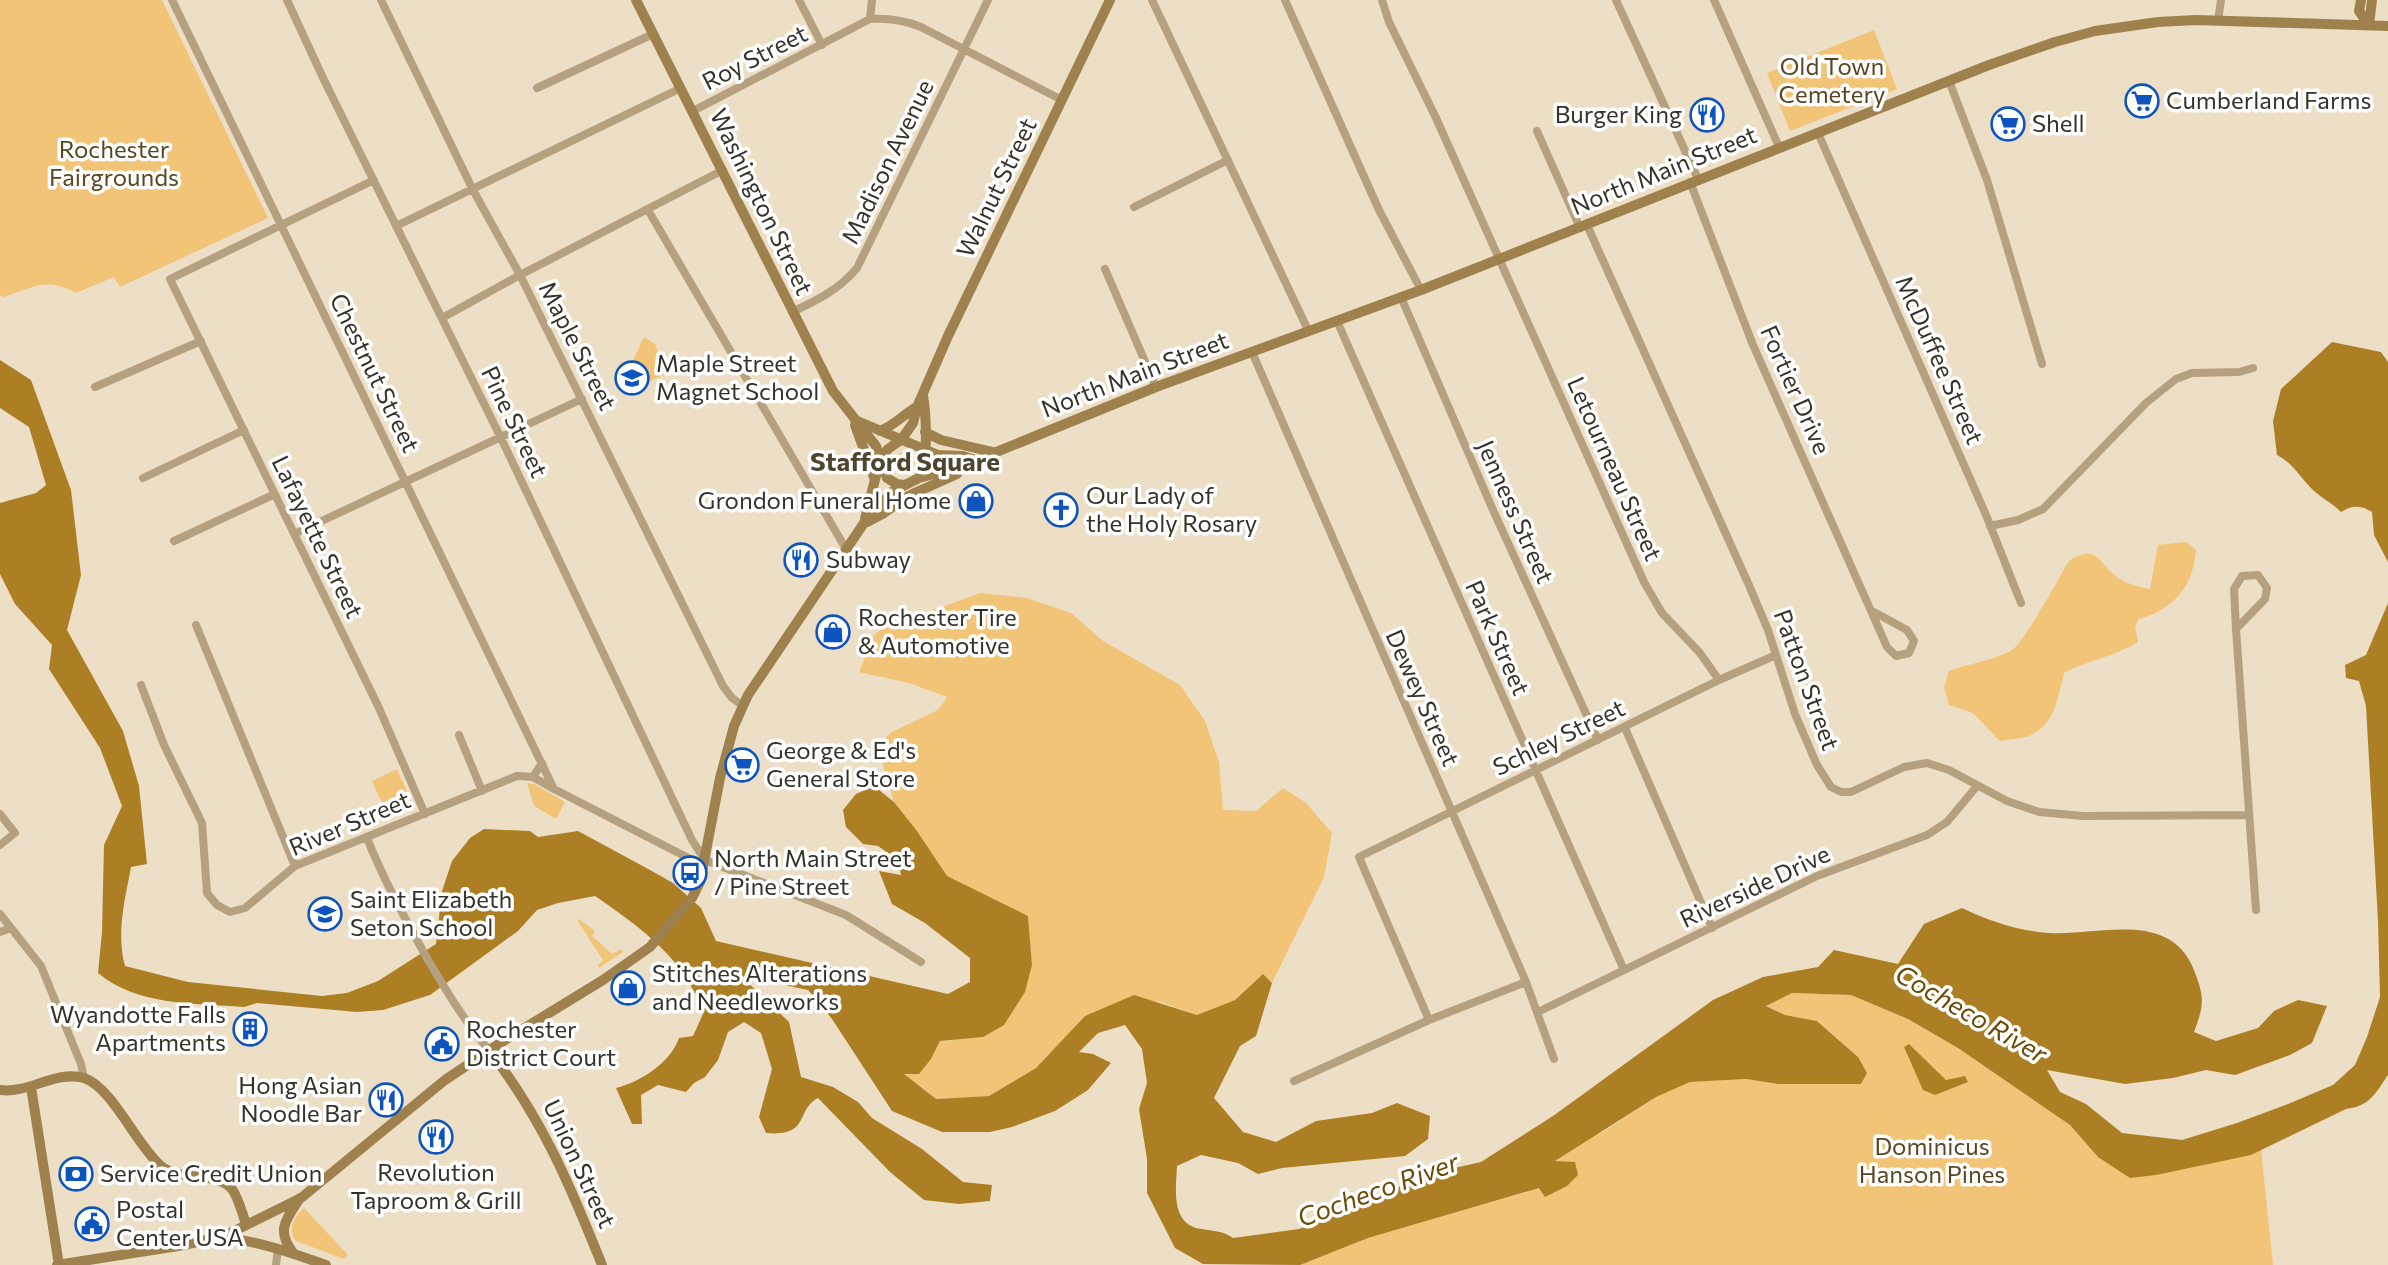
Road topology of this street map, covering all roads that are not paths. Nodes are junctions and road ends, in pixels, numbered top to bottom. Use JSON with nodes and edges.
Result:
{"nodes":[{"id":1,"x":172,"y":0,"type":"edge"},
{"id":2,"x":287,"y":0,"type":"edge"},
{"id":3,"x":381,"y":0,"type":"edge"},
{"id":4,"x":636,"y":0,"type":"edge"},
{"id":5,"x":799,"y":0,"type":"edge"},
{"id":6,"x":872,"y":0,"type":"edge"},
{"id":7,"x":988,"y":0,"type":"edge"},
{"id":8,"x":1110,"y":0,"type":"edge"},
{"id":9,"x":1152,"y":0,"type":"edge"},
{"id":10,"x":1285,"y":0,"type":"edge"},
{"id":11,"x":1382,"y":0,"type":"edge"},
{"id":12,"x":1616,"y":0,"type":"edge"},
{"id":13,"x":1714,"y":0,"type":"edge"},
{"id":14,"x":2221,"y":0,"type":"edge"},
{"id":15,"x":2361,"y":0,"type":"edge"},
{"id":16,"x":2372,"y":0,"type":"edge"},
{"id":17,"x":870,"y":19,"type":"junction"},
{"id":18,"x":2218,"y":21,"type":"junction"},
{"id":19,"x":2369,"y":25,"type":"junction"},
{"id":20,"x":2388,"y":26,"type":"edge"},
{"id":21,"x":653,"y":34,"type":"junction"},
{"id":22,"x":822,"y":46,"type":"junction"},
{"id":23,"x":965,"y":49,"type":"junction"},
{"id":24,"x":1949,"y":81,"type":"junction"},
{"id":25,"x":537,"y":88,"type":"dead end"},
{"id":26,"x":681,"y":88,"type":"junction"},
{"id":27,"x":1062,"y":100,"type":"junction"},
{"id":28,"x":693,"y":111,"type":"junction"},
{"id":29,"x":1537,"y":131,"type":"dead end"},
{"id":30,"x":1818,"y":133,"type":"junction"},
{"id":31,"x":1779,"y":147,"type":"junction"},
{"id":32,"x":1228,"y":160,"type":"junction"},
{"id":33,"x":723,"y":170,"type":"junction"},
{"id":34,"x":373,"y":180,"type":"junction"},
{"id":35,"x":1694,"y":180,"type":"junction"},
{"id":36,"x":473,"y":190,"type":"junction"},
{"id":37,"x":1134,"y":207,"type":"dead end"},
{"id":38,"x":648,"y":210,"type":"junction"},
{"id":39,"x":281,"y":226,"type":"junction"},
{"id":40,"x":396,"y":226,"type":"junction"},
{"id":41,"x":1583,"y":226,"type":"junction"},
{"id":42,"x":1500,"y":258,"type":"junction"},
{"id":43,"x":1105,"y":269,"type":"dead end"},
{"id":44,"x":520,"y":275,"type":"junction"},
{"id":45,"x":1421,"y":290,"type":"junction"},
{"id":46,"x":1401,"y":297,"type":"junction"},
{"id":47,"x":792,"y":312,"type":"junction"},
{"id":48,"x":442,"y":318,"type":"junction"},
{"id":49,"x":1337,"y":321,"type":"junction"},
{"id":50,"x":1308,"y":330,"type":"junction"},
{"id":51,"x":201,"y":341,"type":"junction"},
{"id":52,"x":1252,"y":352,"type":"junction"},
{"id":53,"x":2042,"y":364,"type":"dead end"},
{"id":54,"x":2253,"y":368,"type":"dead end"},
{"id":55,"x":95,"y":387,"type":"dead end"},
{"id":56,"x":1156,"y":387,"type":"junction"},
{"id":57,"x":923,"y":395,"type":"junction"},
{"id":58,"x":582,"y":399,"type":"junction"},
{"id":59,"x":917,"y":407,"type":"junction"},
{"id":60,"x":853,"y":419,"type":"junction"},
{"id":61,"x":244,"y":430,"type":"junction"},
{"id":62,"x":880,"y":431,"type":"junction"},
{"id":63,"x":925,"y":432,"type":"junction"},
{"id":64,"x":500,"y":436,"type":"junction"},
{"id":65,"x":901,"y":440,"type":"junction"},
{"id":66,"x":924,"y":449,"type":"junction"},
{"id":67,"x":993,"y":452,"type":"junction"},
{"id":68,"x":880,"y":460,"type":"junction"},
{"id":69,"x":975,"y":460,"type":"junction"},
{"id":70,"x":143,"y":478,"type":"dead end"},
{"id":71,"x":919,"y":478,"type":"junction"},
{"id":72,"x":875,"y":481,"type":"junction"},
{"id":73,"x":406,"y":482,"type":"junction"},
{"id":74,"x":904,"y":485,"type":"junction"},
{"id":75,"x":275,"y":494,"type":"junction"},
{"id":76,"x":864,"y":523,"type":"junction"},
{"id":77,"x":1990,"y":526,"type":"junction"},
{"id":78,"x":294,"y":534,"type":"junction"},
{"id":79,"x":174,"y":541,"type":"dead end"},
{"id":80,"x":846,"y":549,"type":"junction"},
{"id":81,"x":2021,"y":603,"type":"dead end"},
{"id":82,"x":1872,"y":611,"type":"junction"},
{"id":83,"x":196,"y":625,"type":"dead end"},
{"id":84,"x":2235,"y":629,"type":"junction"},
{"id":85,"x":1776,"y":655,"type":"junction"},
{"id":86,"x":1719,"y":680,"type":"junction"},
{"id":87,"x":141,"y":685,"type":"dead end"},
{"id":88,"x":743,"y":705,"type":"junction"},
{"id":89,"x":1625,"y":727,"type":"junction"},
{"id":90,"x":459,"y":735,"type":"dead end"},
{"id":91,"x":1598,"y":740,"type":"junction"},
{"id":92,"x":542,"y":763,"type":"junction"},
{"id":93,"x":1534,"y":771,"type":"junction"},
{"id":94,"x":533,"y":777,"type":"junction"},
{"id":95,"x":1977,"y":786,"type":"junction"},
{"id":96,"x":554,"y":789,"type":"junction"},
{"id":97,"x":482,"y":791,"type":"junction"},
{"id":98,"x":1451,"y":812,"type":"junction"},
{"id":99,"x":0,"y":814,"type":"edge"},
{"id":100,"x":425,"y":814,"type":"junction"},
{"id":101,"x":2249,"y":815,"type":"junction"},
{"id":102,"x":367,"y":838,"type":"junction"},
{"id":103,"x":0,"y":845,"type":"edge"},
{"id":104,"x":705,"y":863,"type":"junction"},
{"id":105,"x":295,"y":866,"type":"junction"},
{"id":106,"x":2256,"y":910,"type":"dead end"},
{"id":107,"x":0,"y":914,"type":"edge"},
{"id":108,"x":12,"y":928,"type":"junction"},
{"id":109,"x":1712,"y":928,"type":"junction"},
{"id":110,"x":0,"y":932,"type":"edge"},
{"id":111,"x":921,"y":962,"type":"dead end"},
{"id":112,"x":1624,"y":970,"type":"junction"},
{"id":113,"x":1526,"y":982,"type":"junction"},
{"id":114,"x":1538,"y":1012,"type":"junction"},
{"id":115,"x":1429,"y":1020,"type":"junction"},
{"id":116,"x":489,"y":1050,"type":"junction"},
{"id":117,"x":1555,"y":1059,"type":"dead end"},
{"id":118,"x":84,"y":1078,"type":"junction"},
{"id":119,"x":1294,"y":1081,"type":"dead end"},
{"id":120,"x":31,"y":1087,"type":"junction"},
{"id":121,"x":0,"y":1090,"type":"edge"},
{"id":122,"x":301,"y":1198,"type":"junction"},
{"id":123,"x":246,"y":1224,"type":"junction"},
{"id":124,"x":222,"y":1237,"type":"junction"},
{"id":125,"x":278,"y":1248,"type":"junction"},
{"id":126,"x":294,"y":1254,"type":"junction"},
{"id":127,"x":58,"y":1265,"type":"edge"},
{"id":128,"x":276,"y":1265,"type":"edge"},
{"id":129,"x":326,"y":1265,"type":"edge"},
{"id":130,"x":602,"y":1265,"type":"edge"}],
"edges":[{"from":1,"to":39,"type":"street","name":"Chestnut Street"},
{"from":2,"to":34,"type":"street","name":"Pine Street"},
{"from":3,"to":36,"type":"street","name":"Maple Street"},
{"from":4,"to":21,"type":"main road","name":"Washington Street"},
{"from":5,"to":22,"type":"street"},
{"from":6,"to":17,"type":"street"},
{"from":7,"to":23,"type":"street","name":"Madison Avenue"},
{"from":8,"to":27,"type":"main road","name":"Walnut Street"},
{"from":9,"to":32,"type":"street"},
{"from":10,"to":45,"type":"street"},
{"from":11,"to":42,"type":"street","name":"Letourneau Street"},
{"from":12,"to":35,"type":"street","name":"Fortier Drive"},
{"from":13,"to":31,"type":"street"},
{"from":14,"to":18,"type":"street"},
{"from":15,"to":19,"type":"main road"},
{"from":16,"to":19,"type":"main road"},
{"from":17,"to":22,"type":"street","name":"Roy Street"},
{"from":17,"to":23,"type":"street"},
{"from":18,"to":19,"type":"main road","name":"North Main Street"},
{"from":18,"to":24,"type":"main road","name":"North Main Street"},
{"from":19,"to":20,"type":"main road","name":"North Main Street"},
{"from":21,"to":25,"type":"street"},
{"from":21,"to":26,"type":"main road","name":"Washington Street"},
{"from":22,"to":28,"type":"street","name":"Roy Street"},
{"from":23,"to":27,"type":"street"},
{"from":23,"to":47,"type":"street","name":"Madison Avenue"},
{"from":24,"to":30,"type":"main road","name":"North Main Street"},
{"from":24,"to":53,"type":"street"},
{"from":26,"to":28,"type":"main road","name":"Washington Street"},
{"from":26,"to":36,"type":"street"},
{"from":27,"to":57,"type":"main road","name":"Walnut Street"},
{"from":28,"to":33,"type":"main road","name":"Washington Street"},
{"from":29,"to":41,"type":"street","name":"Patton Street"},
{"from":30,"to":31,"type":"main road","name":"North Main Street"},
{"from":30,"to":77,"type":"street","name":"McDuffee Street"},
{"from":31,"to":35,"type":"main road","name":"North Main Street"},
{"from":32,"to":37,"type":"street"},
{"from":32,"to":50,"type":"street"},
{"from":33,"to":38,"type":"street"},
{"from":33,"to":47,"type":"main road","name":"Washington Street"},
{"from":34,"to":39,"type":"street"},
{"from":34,"to":40,"type":"street","name":"Pine Street"},
{"from":35,"to":41,"type":"main road","name":"North Main Street"},
{"from":35,"to":82,"type":"street","name":"Fortier Drive"},
{"from":36,"to":40,"type":"street"},
{"from":36,"to":44,"type":"street","name":"Maple Street"},
{"from":38,"to":44,"type":"street"},
{"from":38,"to":80,"type":"street"},
{"from":39,"to":51,"type":"street","name":"Lafayette Street"},
{"from":39,"to":73,"type":"street","name":"Chestnut Street"},
{"from":40,"to":48,"type":"street","name":"Pine Street"},
{"from":41,"to":42,"type":"main road","name":"North Main Street"},
{"from":41,"to":85,"type":"street","name":"Patton Street"},
{"from":42,"to":45,"type":"main road","name":"North Main Street"},
{"from":42,"to":86,"type":"street","name":"Letourneau Street"},
{"from":43,"to":56,"type":"street"},
{"from":44,"to":48,"type":"street"},
{"from":44,"to":58,"type":"street","name":"Maple Street"},
{"from":45,"to":46,"type":"main road","name":"North Main Street"},
{"from":46,"to":49,"type":"main road","name":"North Main Street"},
{"from":46,"to":91,"type":"street","name":"Jenness Street"},
{"from":47,"to":60,"type":"main road","name":"Washington Street"},
{"from":48,"to":64,"type":"street","name":"Pine Street"},
{"from":49,"to":50,"type":"main road","name":"North Main Street"},
{"from":49,"to":93,"type":"street","name":"Park Street"},
{"from":50,"to":52,"type":"main road","name":"North Main Street"},
{"from":51,"to":55,"type":"street"},
{"from":51,"to":61,"type":"street","name":"Lafayette Street"},
{"from":52,"to":56,"type":"main road","name":"North Main Street"},
{"from":52,"to":98,"type":"street","name":"Dewey Street"},
{"from":54,"to":77,"type":"street"},
{"from":56,"to":67,"type":"main road","name":"North Main Street"},
{"from":57,"to":59,"type":"main road","name":"Walnut Street"},
{"from":57,"to":63,"type":"main road","name":"Walnut Street"},
{"from":58,"to":64,"type":"street"},
{"from":58,"to":88,"type":"street","name":"Maple Street"},
{"from":59,"to":62,"type":"main road"},
{"from":59,"to":65,"type":"main road","name":"Walnut Street"},
{"from":60,"to":62,"type":"main road"},
{"from":60,"to":68,"type":"main road","name":"Washington Street"},
{"from":60,"to":72,"type":"main road"},
{"from":61,"to":70,"type":"street"},
{"from":61,"to":75,"type":"street","name":"Lafayette Street"},
{"from":62,"to":65,"type":"main road"},
{"from":63,"to":66,"type":"main road","name":"Walnut Street"},
{"from":63,"to":67,"type":"main road"},
{"from":64,"to":73,"type":"street"},
{"from":64,"to":104,"type":"street","name":"Pine Street"},
{"from":65,"to":66,"type":"main road"},
{"from":65,"to":68,"type":"main road"},
{"from":66,"to":69,"type":"main road"},
{"from":66,"to":71,"type":"main road"},
{"from":67,"to":69,"type":"main road","name":"North Main Street"},
{"from":68,"to":72,"type":"main road","name":"North Main Street"},
{"from":68,"to":74,"type":"main road"},
{"from":69,"to":71,"type":"main road","name":"North Main Street"},
{"from":69,"to":76,"type":"main road","name":"North Main Street"},
{"from":71,"to":74,"type":"main road"},
{"from":72,"to":76,"type":"main road","name":"North Main Street"},
{"from":73,"to":78,"type":"street"},
{"from":73,"to":92,"type":"street","name":"Chestnut Street"},
{"from":74,"to":76,"type":"main road","name":"North Main Street"},
{"from":75,"to":78,"type":"street","name":"Lafayette Street"},
{"from":75,"to":79,"type":"street"},
{"from":76,"to":80,"type":"main road","name":"North Main Street"},
{"from":77,"to":81,"type":"street","name":"McDuffee Street"},
{"from":78,"to":100,"type":"street","name":"Lafayette Street"},
{"from":80,"to":88,"type":"main road","name":"North Main Street"},
{"from":82,"to":82,"type":"street","name":"Fortier Drive"},
{"from":83,"to":105,"type":"street"},
{"from":84,"to":84,"type":"street"},
{"from":84,"to":101,"type":"street"},
{"from":85,"to":86,"type":"street","name":"Schley Street"},
{"from":85,"to":95,"type":"street","name":"Patton Street"},
{"from":86,"to":89,"type":"street","name":"Schley Street"},
{"from":87,"to":105,"type":"street","name":"River Street"},
{"from":88,"to":104,"type":"main road","name":"North Main Street"},
{"from":89,"to":91,"type":"street","name":"Schley Street"},
{"from":89,"to":109,"type":"street"},
{"from":90,"to":97,"type":"street"},
{"from":91,"to":93,"type":"street","name":"Schley Street"},
{"from":92,"to":94,"type":"street"},
{"from":92,"to":96,"type":"street"},
{"from":93,"to":98,"type":"street","name":"Schley Street"},
{"from":93,"to":112,"type":"street","name":"Park Street"},
{"from":94,"to":96,"type":"street"},
{"from":94,"to":97,"type":"street","name":"River Street"},
{"from":95,"to":101,"type":"street","name":"Patton Street"},
{"from":95,"to":109,"type":"street","name":"Riverside Drive"},
{"from":96,"to":104,"type":"street"},
{"from":97,"to":100,"type":"street","name":"River Street"},
{"from":98,"to":113,"type":"street","name":"Dewey Street"},
{"from":98,"to":115,"type":"street","name":"Schley Street"},
{"from":99,"to":103,"type":"street"},
{"from":100,"to":102,"type":"street","name":"River Street"},
{"from":101,"to":106,"type":"street"},
{"from":102,"to":105,"type":"street","name":"River Street"},
{"from":102,"to":116,"type":"street"},
{"from":104,"to":111,"type":"street"},
{"from":104,"to":116,"type":"main road","name":"North Main Street"},
{"from":107,"to":108,"type":"street"},
{"from":108,"to":110,"type":"street"},
{"from":108,"to":118,"type":"street"},
{"from":109,"to":112,"type":"street","name":"Riverside Drive"},
{"from":112,"to":114,"type":"street","name":"Riverside Drive"},
{"from":113,"to":114,"type":"street","name":"Dewey Street"},
{"from":113,"to":115,"type":"street"},
{"from":114,"to":117,"type":"street","name":"Dewey Street"},
{"from":115,"to":119,"type":"street"},
{"from":116,"to":122,"type":"main road","name":"North Main Street"},
{"from":116,"to":130,"type":"main road","name":"Union Street"},
{"from":118,"to":120,"type":"main road"},
{"from":118,"to":123,"type":"main road"},
{"from":120,"to":121,"type":"main road"},
{"from":120,"to":127,"type":"main road"},
{"from":122,"to":123,"type":"main road","name":"North Main Street"},
{"from":122,"to":126,"type":"main road"},
{"from":123,"to":124,"type":"main road","name":"North Main Street"},
{"from":124,"to":125,"type":"main road"},
{"from":124,"to":127,"type":"main road"},
{"from":125,"to":126,"type":"main road"},
{"from":125,"to":128,"type":"street"},
{"from":126,"to":129,"type":"main road"}]}
